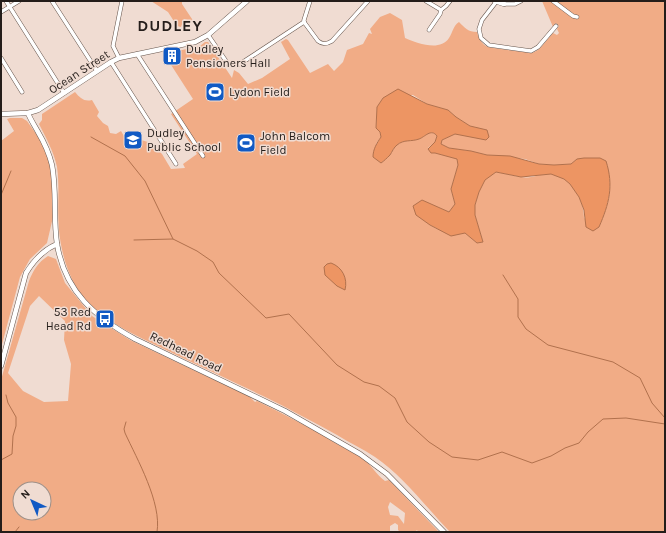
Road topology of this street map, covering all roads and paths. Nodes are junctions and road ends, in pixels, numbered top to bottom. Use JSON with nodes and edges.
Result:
{"nodes":[{"id":1,"x":6,"y":1,"type":"edge"},
{"id":2,"x":19,"y":1,"type":"edge"},
{"id":3,"x":52,"y":1,"type":"edge"},
{"id":4,"x":122,"y":1,"type":"edge"},
{"id":5,"x":247,"y":1,"type":"edge"},
{"id":6,"x":310,"y":1,"type":"edge"},
{"id":7,"x":368,"y":1,"type":"edge"},
{"id":8,"x":426,"y":1,"type":"edge"},
{"id":9,"x":450,"y":1,"type":"edge"},
{"id":10,"x":496,"y":1,"type":"edge"},
{"id":11,"x":521,"y":1,"type":"edge"},
{"id":12,"x":553,"y":1,"type":"edge"},
{"id":13,"x":504,"y":4,"type":"joint"},
{"id":14,"x":10,"y":7,"type":"junction"},
{"id":15,"x":441,"y":10,"type":"junction"},
{"id":16,"x":1,"y":12,"type":"edge"},
{"id":17,"x":577,"y":17,"type":"dead end"},
{"id":18,"x":304,"y":22,"type":"junction"},
{"id":19,"x":556,"y":26,"type":"dead end"},
{"id":20,"x":429,"y":30,"type":"dead end"},
{"id":21,"x":208,"y":35,"type":"junction"},
{"id":22,"x":137,"y":54,"type":"junction"},
{"id":23,"x":1,"y":58,"type":"edge"},
{"id":24,"x":119,"y":58,"type":"junction"},
{"id":25,"x":111,"y":62,"type":"junction"},
{"id":26,"x":97,"y":71,"type":"junction"},
{"id":27,"x":22,"y":92,"type":"dead end"},
{"id":28,"x":64,"y":93,"type":"junction"},
{"id":29,"x":28,"y":113,"type":"junction"},
{"id":30,"x":1,"y":114,"type":"edge"},
{"id":31,"x":203,"y":156,"type":"dead end"},
{"id":32,"x":176,"y":164,"type":"dead end"},
{"id":33,"x":57,"y":244,"type":"junction"},
{"id":34,"x":1,"y":366,"type":"edge"},
{"id":35,"x":444,"y":532,"type":"edge"}],
"edges":[{"from":1,"to":14,"type":"street"},
{"from":2,"to":14,"type":"street"},
{"from":3,"to":26,"type":"street"},
{"from":4,"to":24,"type":"street"},
{"from":5,"to":21,"type":"main road","name":"Ocean Street"},
{"from":6,"to":18,"type":"street"},
{"from":7,"to":18,"type":"street"},
{"from":8,"to":15,"type":"street"},
{"from":9,"to":15,"type":"street"},
{"from":10,"to":13,"type":"main road"},
{"from":10,"to":19,"type":"street"},
{"from":11,"to":13,"type":"street"},
{"from":12,"to":17,"type":"street"},
{"from":14,"to":16,"type":"street"},
{"from":14,"to":28,"type":"street"},
{"from":15,"to":20,"type":"street"},
{"from":18,"to":21,"type":"street"},
{"from":21,"to":22,"type":"main road","name":"Ocean Street"},
{"from":22,"to":24,"type":"main road","name":"Ocean Street"},
{"from":22,"to":31,"type":"street"},
{"from":23,"to":27,"type":"street"},
{"from":24,"to":25,"type":"main road","name":"Ocean Street"},
{"from":25,"to":26,"type":"main road","name":"Ocean Street"},
{"from":25,"to":32,"type":"street"},
{"from":26,"to":28,"type":"main road","name":"Ocean Street"},
{"from":28,"to":29,"type":"main road","name":"Ocean Street"},
{"from":29,"to":30,"type":"main road"},
{"from":29,"to":33,"type":"main road","name":"Redhead Road"},
{"from":33,"to":34,"type":"main road"},
{"from":33,"to":35,"type":"main road","name":"Redhead Road"}]}
